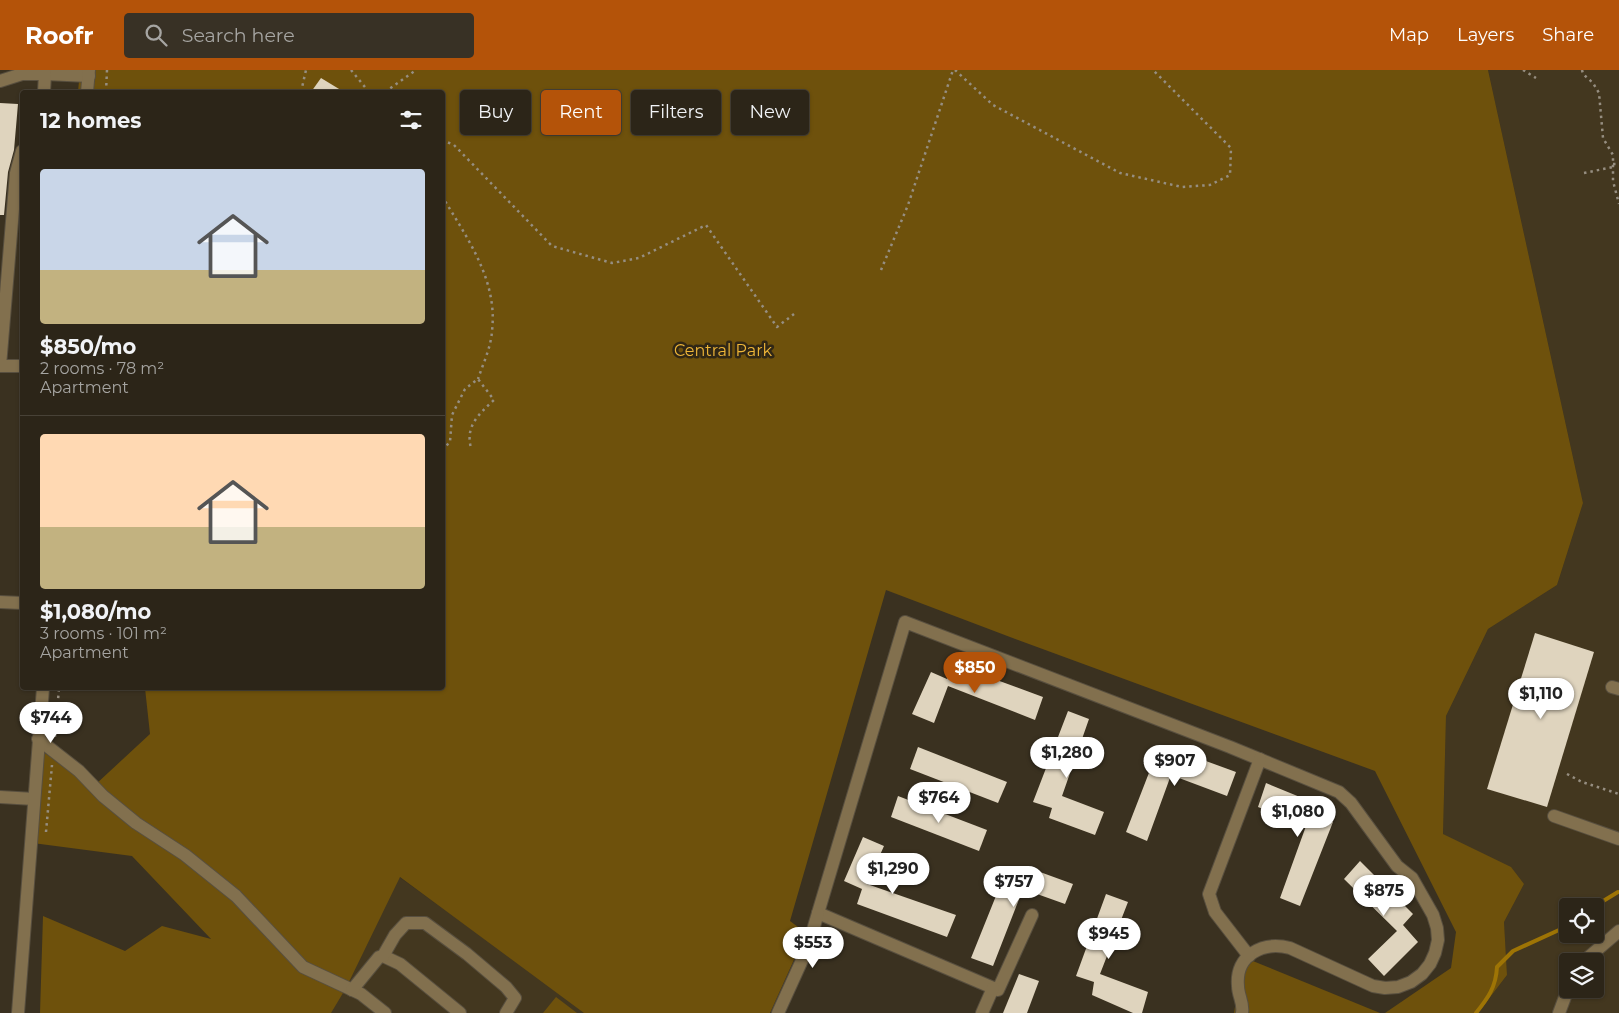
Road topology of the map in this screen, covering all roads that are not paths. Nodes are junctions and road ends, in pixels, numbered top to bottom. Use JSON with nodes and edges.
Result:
{"nodes":[{"id":1,"x":45,"y":72,"type":"edge"},
{"id":2,"x":89,"y":73,"type":"edge"},
{"id":3,"x":0,"y":81,"type":"edge"},
{"id":4,"x":44,"y":90,"type":"edge"},
{"id":5,"x":87,"y":90,"type":"edge"},
{"id":6,"x":20,"y":158,"type":"edge"},
{"id":7,"x":0,"y":366,"type":"edge"},
{"id":8,"x":20,"y":366,"type":"edge"},
{"id":9,"x":0,"y":602,"type":"edge"},
{"id":10,"x":20,"y":603,"type":"edge"},
{"id":11,"x":43,"y":690,"type":"edge"},
{"id":12,"x":38,"y":740,"type":"junction"},
{"id":13,"x":1260,"y":760,"type":"junction"},
{"id":14,"x":0,"y":797,"type":"edge"},
{"id":15,"x":34,"y":799,"type":"junction"},
{"id":16,"x":1554,"y":816,"type":"dead end"},
{"id":17,"x":1619,"y":839,"type":"edge"},
{"id":18,"x":818,"y":913,"type":"junction"},
{"id":19,"x":1032,"y":915,"type":"dead end"},
{"id":20,"x":1619,"y":931,"type":"edge"},
{"id":21,"x":1593,"y":953,"type":"edge"},
{"id":22,"x":383,"y":956,"type":"junction"},
{"id":23,"x":1249,"y":956,"type":"junction"},
{"id":24,"x":993,"y":988,"type":"junction"},
{"id":25,"x":352,"y":990,"type":"junction"},
{"id":26,"x":1565,"y":998,"type":"edge"},
{"id":27,"x":18,"y":1013,"type":"edge"},
{"id":28,"x":385,"y":1013,"type":"edge"},
{"id":29,"x":460,"y":1013,"type":"edge"},
{"id":30,"x":506,"y":1013,"type":"edge"},
{"id":31,"x":778,"y":1013,"type":"edge"},
{"id":32,"x":982,"y":1013,"type":"edge"},
{"id":33,"x":1242,"y":1013,"type":"edge"},
{"id":34,"x":1559,"y":1013,"type":"edge"}],
"edges":[{"from":1,"to":2,"type":"street"},
{"from":1,"to":3,"type":"street"},
{"from":1,"to":4,"type":"street"},
{"from":2,"to":5,"type":"street"},
{"from":6,"to":7,"type":"street"},
{"from":7,"to":8,"type":"street"},
{"from":9,"to":10,"type":"street"},
{"from":11,"to":12,"type":"street"},
{"from":12,"to":15,"type":"street"},
{"from":12,"to":25,"type":"street"},
{"from":13,"to":18,"type":"street"},
{"from":13,"to":23,"type":"street"},
{"from":13,"to":23,"type":"street"},
{"from":14,"to":15,"type":"street"},
{"from":15,"to":27,"type":"street"},
{"from":16,"to":17,"type":"street"},
{"from":18,"to":24,"type":"street"},
{"from":18,"to":31,"type":"street"},
{"from":19,"to":24,"type":"street"},
{"from":20,"to":21,"type":"street"},
{"from":22,"to":25,"type":"street"},
{"from":22,"to":29,"type":"street"},
{"from":22,"to":30,"type":"street"},
{"from":23,"to":33,"type":"street"},
{"from":24,"to":32,"type":"street"},
{"from":25,"to":28,"type":"street"},
{"from":26,"to":34,"type":"street"}]}
